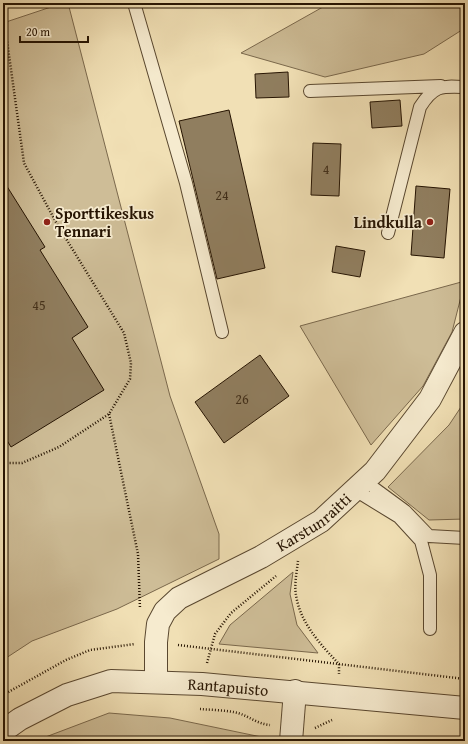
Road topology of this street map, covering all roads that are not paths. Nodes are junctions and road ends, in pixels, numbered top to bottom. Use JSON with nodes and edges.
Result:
{"nodes":[{"id":1,"x":134,"y":3,"type":"edge"},
{"id":2,"x":441,"y":86,"type":"junction"},
{"id":3,"x":465,"y":87,"type":"edge"},
{"id":4,"x":310,"y":91,"type":"dead end"},
{"id":5,"x":388,"y":234,"type":"dead end"},
{"id":6,"x":222,"y":332,"type":"dead end"},
{"id":7,"x":465,"y":333,"type":"edge"},
{"id":8,"x":365,"y":489,"type":"junction"},
{"id":9,"x":465,"y":538,"type":"edge"},
{"id":10,"x":430,"y":629,"type":"dead end"},
{"id":11,"x":156,"y":681,"type":"junction"},
{"id":12,"x":296,"y":691,"type":"junction"},
{"id":13,"x":465,"y":708,"type":"edge"},
{"id":14,"x":3,"y":731,"type":"edge"},
{"id":15,"x":292,"y":734,"type":"edge"}],
"edges":[{"from":1,"to":6,"type":"lane"},
{"from":2,"to":3,"type":"lane"},
{"from":2,"to":4,"type":"lane"},
{"from":2,"to":5,"type":"lane"},
{"from":7,"to":8,"type":"street","name":"Karstunraitti"},
{"from":8,"to":9,"type":"lane"},
{"from":8,"to":10,"type":"lane"},
{"from":8,"to":11,"type":"street","name":"Karstunraitti"},
{"from":11,"to":12,"type":"street","name":"Rantapuisto"},
{"from":11,"to":14,"type":"street","name":"Rantapuisto"},
{"from":12,"to":13,"type":"street","name":"Rantapuisto"},
{"from":12,"to":15,"type":"street"}]}
